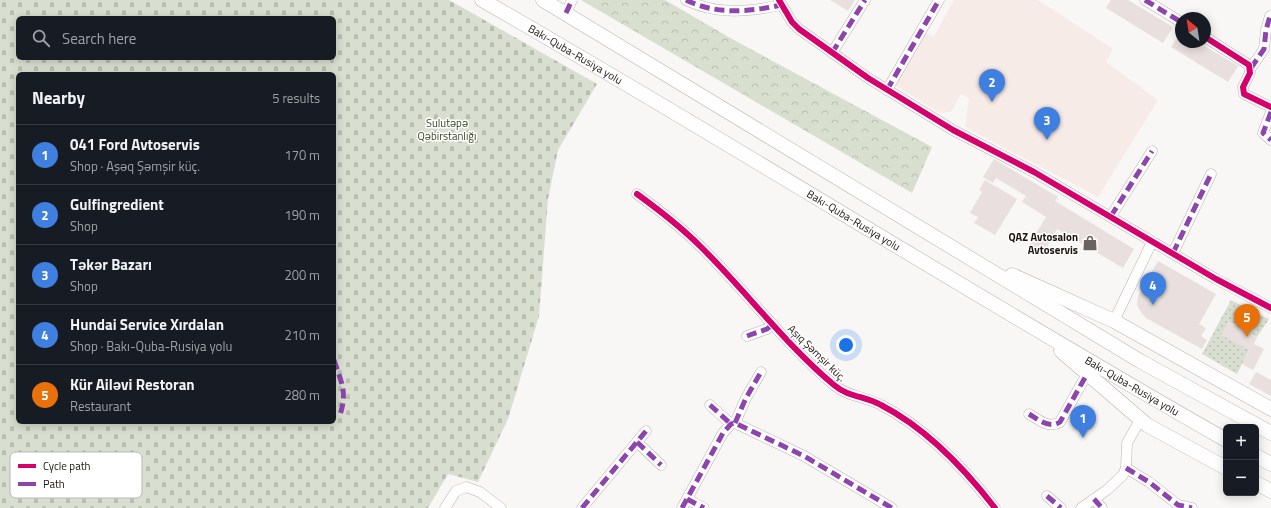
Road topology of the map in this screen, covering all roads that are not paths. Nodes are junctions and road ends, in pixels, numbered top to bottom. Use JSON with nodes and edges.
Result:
{"nodes":[{"id":1,"x":482,"y":0,"type":"edge"},
{"id":2,"x":543,"y":0,"type":"edge"},
{"id":3,"x":686,"y":0,"type":"edge"},
{"id":4,"x":865,"y":0,"type":"edge"},
{"id":5,"x":939,"y":0,"type":"edge"},
{"id":6,"x":1145,"y":0,"type":"edge"},
{"id":7,"x":780,"y":3,"type":"edge"},
{"id":8,"x":569,"y":6,"type":"edge"},
{"id":9,"x":1270,"y":16,"type":"dead end"},
{"id":10,"x":1175,"y":18,"type":"edge"},
{"id":11,"x":1211,"y":41,"type":"edge"},
{"id":12,"x":832,"y":53,"type":"junction"},
{"id":13,"x":1250,"y":68,"type":"junction"},
{"id":14,"x":887,"y":90,"type":"junction"},
{"id":15,"x":1271,"y":107,"type":"edge"},
{"id":16,"x":1271,"y":112,"type":"edge"},
{"id":17,"x":1271,"y":140,"type":"edge"},
{"id":18,"x":1152,"y":151,"type":"dead end"},
{"id":19,"x":1211,"y":174,"type":"dead end"},
{"id":20,"x":637,"y":194,"type":"dead end"},
{"id":21,"x":1111,"y":216,"type":"junction"},
{"id":22,"x":1152,"y":242,"type":"junction"},
{"id":23,"x":959,"y":252,"type":"junction"},
{"id":24,"x":1173,"y":253,"type":"junction"},
{"id":25,"x":1271,"y":308,"type":"edge"},
{"id":26,"x":1114,"y":321,"type":"junction"},
{"id":27,"x":773,"y":324,"type":"junction"},
{"id":28,"x":1030,"y":324,"type":"junction"},
{"id":29,"x":747,"y":336,"type":"dead end"},
{"id":30,"x":760,"y":372,"type":"dead end"},
{"id":31,"x":1087,"y":374,"type":"junction"},
{"id":32,"x":710,"y":405,"type":"dead end"},
{"id":33,"x":1271,"y":409,"type":"edge"},
{"id":34,"x":1029,"y":414,"type":"dead end"},
{"id":35,"x":1140,"y":420,"type":"junction"},
{"id":36,"x":733,"y":424,"type":"junction"},
{"id":37,"x":646,"y":431,"type":"dead end"},
{"id":38,"x":1271,"y":433,"type":"edge"},
{"id":39,"x":1223,"y":438,"type":"edge"},
{"id":40,"x":637,"y":442,"type":"junction"},
{"id":41,"x":1259,"y":458,"type":"edge"},
{"id":42,"x":661,"y":464,"type":"dead end"},
{"id":43,"x":1271,"y":464,"type":"edge"},
{"id":44,"x":1223,"y":466,"type":"edge"},
{"id":45,"x":1126,"y":468,"type":"junction"},
{"id":46,"x":1259,"y":485,"type":"edge"},
{"id":47,"x":1271,"y":491,"type":"edge"},
{"id":48,"x":1046,"y":496,"type":"dead end"},
{"id":49,"x":1094,"y":499,"type":"junction"},
{"id":50,"x":685,"y":504,"type":"edge"},
{"id":51,"x":445,"y":508,"type":"edge"},
{"id":52,"x":501,"y":508,"type":"edge"},
{"id":53,"x":582,"y":508,"type":"edge"},
{"id":54,"x":704,"y":508,"type":"edge"},
{"id":55,"x":892,"y":508,"type":"edge"},
{"id":56,"x":995,"y":508,"type":"edge"},
{"id":57,"x":1061,"y":508,"type":"edge"},
{"id":58,"x":1081,"y":508,"type":"edge"},
{"id":59,"x":1102,"y":508,"type":"edge"},
{"id":60,"x":1192,"y":508,"type":"edge"}],
"edges":[{"from":1,"to":28,"type":"highway","name":"Bakı-Quba-Rusiya yolu"},
{"from":2,"to":8,"type":"highway"},
{"from":3,"to":7,"type":"street"},
{"from":4,"to":12,"type":"street"},
{"from":5,"to":14,"type":"street"},
{"from":6,"to":10,"type":"street"},
{"from":7,"to":12,"type":"street"},
{"from":8,"to":23,"type":"highway"},
{"from":9,"to":13,"type":"street"},
{"from":11,"to":13,"type":"street"},
{"from":12,"to":14,"type":"street"},
{"from":13,"to":15,"type":"street"},
{"from":14,"to":21,"type":"street"},
{"from":16,"to":17,"type":"street"},
{"from":18,"to":21,"type":"street"},
{"from":19,"to":24,"type":"street"},
{"from":20,"to":27,"type":"street","name":"Aşıq Şəmşir küç."},
{"from":21,"to":22,"type":"street"},
{"from":22,"to":24,"type":"street"},
{"from":22,"to":26,"type":"street"},
{"from":23,"to":26,"type":"highway"},
{"from":23,"to":38,"type":"highway"},
{"from":24,"to":25,"type":"street"},
{"from":26,"to":33,"type":"highway"},
{"from":27,"to":29,"type":"street"},
{"from":27,"to":56,"type":"street","name":"Aşıq Şəmşir küç."},
{"from":28,"to":31,"type":"highway"},
{"from":28,"to":39,"type":"highway","name":"Bakı-Quba-Rusiya yolu"},
{"from":30,"to":36,"type":"street"},
{"from":31,"to":34,"type":"street"},
{"from":31,"to":35,"type":"highway"},
{"from":32,"to":36,"type":"street"},
{"from":35,"to":44,"type":"highway"},
{"from":35,"to":45,"type":"street"},
{"from":36,"to":50,"type":"street"},
{"from":36,"to":55,"type":"street"},
{"from":37,"to":40,"type":"street"},
{"from":40,"to":42,"type":"street"},
{"from":40,"to":53,"type":"street"},
{"from":41,"to":43,"type":"highway"},
{"from":45,"to":49,"type":"street"},
{"from":45,"to":60,"type":"street"},
{"from":46,"to":47,"type":"highway"},
{"from":48,"to":57,"type":"street"},
{"from":49,"to":58,"type":"street"},
{"from":49,"to":59,"type":"street"},
{"from":50,"to":54,"type":"street"},
{"from":51,"to":52,"type":"street"}]}
